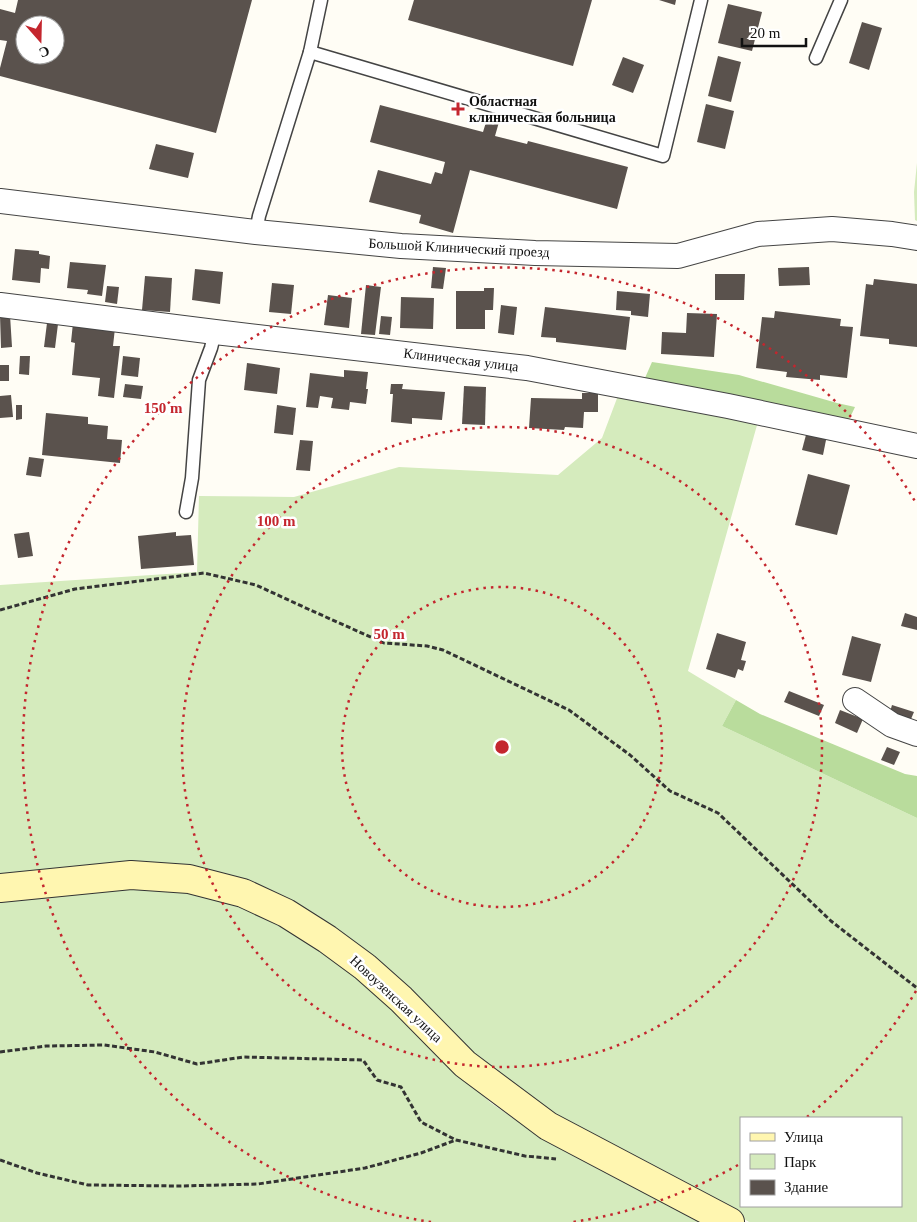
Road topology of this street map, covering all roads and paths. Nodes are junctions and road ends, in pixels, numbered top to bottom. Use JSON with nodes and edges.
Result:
{"nodes":[{"id":1,"x":321,"y":0,"type":"edge"},
{"id":2,"x":701,"y":0,"type":"edge"},
{"id":3,"x":841,"y":0,"type":"edge"},
{"id":4,"x":310,"y":52,"type":"junction"},
{"id":5,"x":816,"y":58,"type":"dead end"},
{"id":6,"x":0,"y":201,"type":"edge"},
{"id":7,"x":256,"y":232,"type":"junction"},
{"id":8,"x":917,"y":238,"type":"edge"},
{"id":9,"x":0,"y":305,"type":"edge"},
{"id":10,"x":214,"y":332,"type":"junction"},
{"id":11,"x":917,"y":446,"type":"edge"},
{"id":12,"x":186,"y":512,"type":"dead end"},
{"id":13,"x":0,"y":610,"type":"edge"},
{"id":14,"x":855,"y":700,"type":"dead end"},
{"id":15,"x":917,"y":734,"type":"edge"},
{"id":16,"x":0,"y":888,"type":"edge"},
{"id":17,"x":917,"y":988,"type":"edge"},
{"id":18,"x":0,"y":1052,"type":"edge"},
{"id":19,"x":456,"y":1140,"type":"junction"},
{"id":20,"x":0,"y":1160,"type":"edge"},
{"id":21,"x":562,"y":1160,"type":"dead end"},
{"id":22,"x":730,"y":1222,"type":"edge"}],
"edges":[{"from":1,"to":4,"type":"lane"},
{"from":2,"to":4,"type":"lane"},
{"from":3,"to":5,"type":"lane"},
{"from":4,"to":7,"type":"lane"},
{"from":6,"to":7,"type":"street","name":"Большой Клинический проезд"},
{"from":7,"to":8,"type":"street","name":"Большой Клинический проезд"},
{"from":9,"to":10,"type":"street","name":"Клиническая улица"},
{"from":10,"to":11,"type":"street","name":"Клиническая улица"},
{"from":10,"to":12,"type":"lane"},
{"from":13,"to":17,"type":"path"},
{"from":14,"to":15,"type":"street"},
{"from":16,"to":22,"type":"main road","name":"Новоузенская улица"},
{"from":18,"to":19,"type":"path"},
{"from":19,"to":20,"type":"path"},
{"from":19,"to":21,"type":"path"}]}
